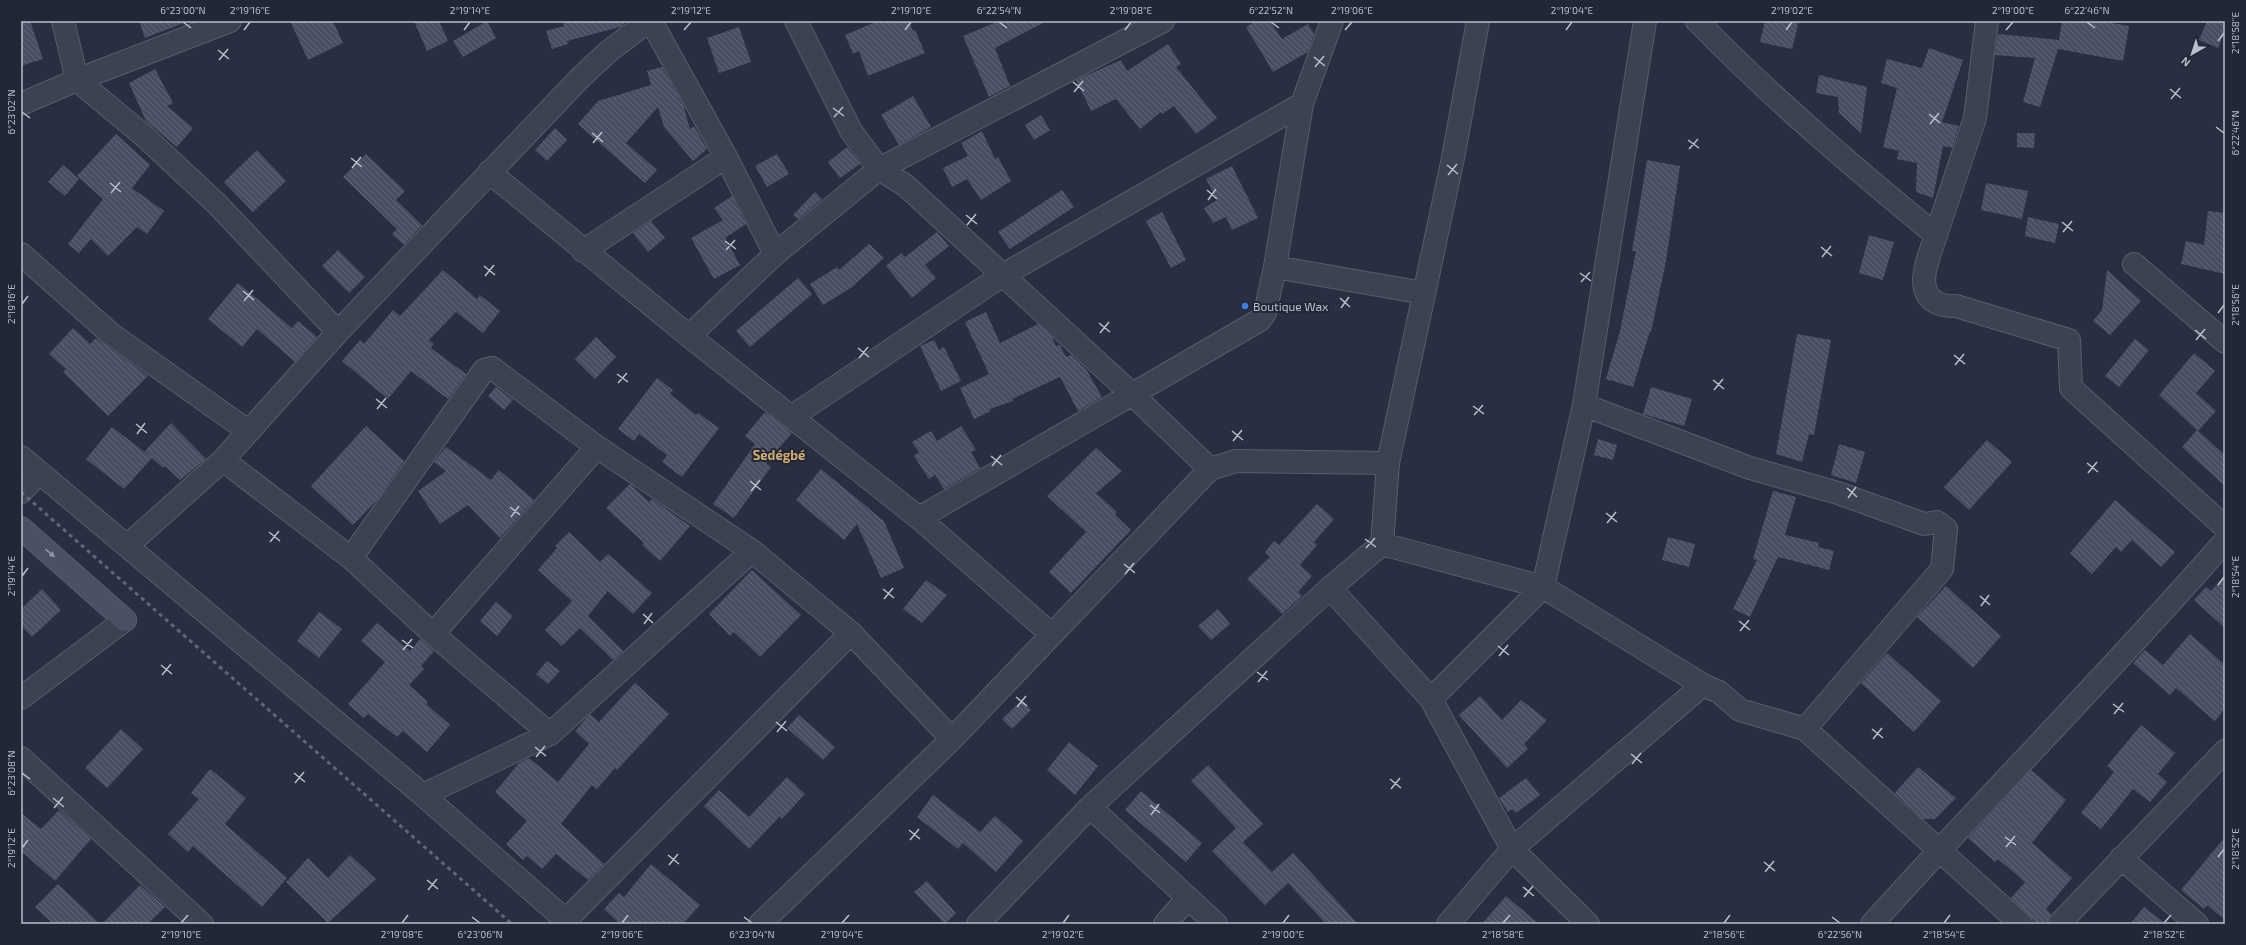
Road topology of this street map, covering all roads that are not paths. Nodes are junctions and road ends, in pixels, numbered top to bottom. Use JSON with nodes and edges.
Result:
{"nodes":[{"id":1,"x":63,"y":21,"type":"edge"},
{"id":2,"x":650,"y":21,"type":"edge"},
{"id":3,"x":796,"y":21,"type":"edge"},
{"id":4,"x":1163,"y":21,"type":"edge"},
{"id":5,"x":1332,"y":21,"type":"edge"},
{"id":6,"x":1478,"y":21,"type":"edge"},
{"id":7,"x":1645,"y":21,"type":"edge"},
{"id":8,"x":1697,"y":21,"type":"edge"},
{"id":9,"x":1987,"y":21,"type":"edge"},
{"id":10,"x":218,"y":23,"type":"edge"},
{"id":11,"x":77,"y":80,"type":"junction"},
{"id":12,"x":21,"y":104,"type":"edge"},
{"id":13,"x":1302,"y":104,"type":"junction"},
{"id":14,"x":726,"y":157,"type":"junction"},
{"id":15,"x":879,"y":169,"type":"junction"},
{"id":16,"x":489,"y":172,"type":"junction"},
{"id":17,"x":1936,"y":235,"type":"junction"},
{"id":18,"x":583,"y":251,"type":"junction"},
{"id":19,"x":21,"y":254,"type":"edge"},
{"id":20,"x":775,"y":254,"type":"junction"},
{"id":21,"x":2134,"y":264,"type":"dead end"},
{"id":22,"x":1275,"y":267,"type":"junction"},
{"id":23,"x":1003,"y":275,"type":"junction"},
{"id":24,"x":1424,"y":293,"type":"junction"},
{"id":25,"x":338,"y":332,"type":"junction"},
{"id":26,"x":689,"y":336,"type":"junction"},
{"id":27,"x":2225,"y":342,"type":"edge"},
{"id":28,"x":1132,"y":394,"type":"junction"},
{"id":29,"x":1584,"y":405,"type":"junction"},
{"id":30,"x":791,"y":417,"type":"junction"},
{"id":31,"x":248,"y":431,"type":"junction"},
{"id":32,"x":597,"y":447,"type":"junction"},
{"id":33,"x":21,"y":457,"type":"edge"},
{"id":34,"x":223,"y":460,"type":"junction"},
{"id":35,"x":1388,"y":463,"type":"junction"},
{"id":36,"x":1210,"y":468,"type":"junction"},
{"id":37,"x":39,"y":473,"type":"junction"},
{"id":38,"x":21,"y":492,"type":"edge"},
{"id":39,"x":919,"y":518,"type":"junction"},
{"id":40,"x":2225,"y":527,"type":"edge"},
{"id":41,"x":21,"y":528,"type":"edge"},
{"id":42,"x":2225,"y":541,"type":"edge"},
{"id":43,"x":1382,"y":544,"type":"junction"},
{"id":44,"x":127,"y":546,"type":"junction"},
{"id":45,"x":752,"y":551,"type":"junction"},
{"id":46,"x":351,"y":558,"type":"junction"},
{"id":47,"x":1543,"y":587,"type":"junction"},
{"id":48,"x":1330,"y":588,"type":"junction"},
{"id":49,"x":125,"y":620,"type":"joint"},
{"id":50,"x":852,"y":633,"type":"junction"},
{"id":51,"x":433,"y":634,"type":"junction"},
{"id":52,"x":1052,"y":634,"type":"junction"},
{"id":53,"x":1703,"y":685,"type":"junction"},
{"id":54,"x":21,"y":698,"type":"edge"},
{"id":55,"x":1431,"y":699,"type":"junction"},
{"id":56,"x":1805,"y":730,"type":"junction"},
{"id":57,"x":550,"y":734,"type":"junction"},
{"id":58,"x":952,"y":739,"type":"junction"},
{"id":59,"x":2225,"y":752,"type":"edge"},
{"id":60,"x":21,"y":758,"type":"edge"},
{"id":61,"x":423,"y":795,"type":"junction"},
{"id":62,"x":1090,"y":807,"type":"junction"},
{"id":63,"x":1512,"y":849,"type":"junction"},
{"id":64,"x":1939,"y":849,"type":"junction"},
{"id":65,"x":2121,"y":858,"type":"junction"},
{"id":66,"x":1188,"y":898,"type":"junction"},
{"id":67,"x":568,"y":922,"type":"edge"},
{"id":68,"x":202,"y":924,"type":"edge"},
{"id":69,"x":760,"y":924,"type":"edge"},
{"id":70,"x":978,"y":924,"type":"edge"},
{"id":71,"x":1165,"y":924,"type":"edge"},
{"id":72,"x":1216,"y":924,"type":"edge"},
{"id":73,"x":1448,"y":924,"type":"edge"},
{"id":74,"x":1588,"y":924,"type":"edge"},
{"id":75,"x":1872,"y":924,"type":"edge"},
{"id":76,"x":2021,"y":924,"type":"edge"},
{"id":77,"x":2059,"y":924,"type":"edge"},
{"id":78,"x":2197,"y":924,"type":"edge"}],
"edges":[{"from":1,"to":11,"type":"street"},
{"from":2,"to":14,"type":"street"},
{"from":2,"to":16,"type":"street"},
{"from":3,"to":15,"type":"street"},
{"from":4,"to":15,"type":"street"},
{"from":5,"to":13,"type":"street"},
{"from":6,"to":24,"type":"street"},
{"from":7,"to":29,"type":"street"},
{"from":8,"to":17,"type":"street"},
{"from":9,"to":17,"type":"street"},
{"from":10,"to":11,"type":"street"},
{"from":11,"to":12,"type":"street"},
{"from":11,"to":25,"type":"street"},
{"from":13,"to":22,"type":"street"},
{"from":13,"to":23,"type":"street"},
{"from":14,"to":18,"type":"street"},
{"from":14,"to":20,"type":"street"},
{"from":15,"to":20,"type":"street"},
{"from":15,"to":23,"type":"street"},
{"from":16,"to":18,"type":"street"},
{"from":16,"to":25,"type":"street"},
{"from":17,"to":40,"type":"street"},
{"from":18,"to":26,"type":"street"},
{"from":19,"to":31,"type":"street"},
{"from":20,"to":26,"type":"street"},
{"from":21,"to":27,"type":"street"},
{"from":22,"to":24,"type":"street"},
{"from":22,"to":28,"type":"street"},
{"from":23,"to":28,"type":"street"},
{"from":23,"to":30,"type":"street"},
{"from":24,"to":35,"type":"street"},
{"from":25,"to":31,"type":"street"},
{"from":26,"to":30,"type":"street"},
{"from":28,"to":36,"type":"street"},
{"from":28,"to":39,"type":"street"},
{"from":29,"to":47,"type":"street"},
{"from":29,"to":56,"type":"street"},
{"from":30,"to":39,"type":"street"},
{"from":31,"to":34,"type":"street"},
{"from":32,"to":45,"type":"street"},
{"from":32,"to":46,"type":"street"},
{"from":32,"to":51,"type":"street"},
{"from":33,"to":37,"type":"street"},
{"from":34,"to":44,"type":"street"},
{"from":34,"to":46,"type":"street"},
{"from":35,"to":36,"type":"street"},
{"from":35,"to":43,"type":"street"},
{"from":36,"to":52,"type":"street"},
{"from":37,"to":38,"type":"street"},
{"from":37,"to":44,"type":"street"},
{"from":39,"to":52,"type":"street"},
{"from":41,"to":49,"type":"main road","one_way":true},
{"from":42,"to":64,"type":"street"},
{"from":43,"to":47,"type":"street"},
{"from":43,"to":48,"type":"street"},
{"from":44,"to":61,"type":"street"},
{"from":45,"to":50,"type":"street"},
{"from":45,"to":57,"type":"street"},
{"from":46,"to":51,"type":"street"},
{"from":47,"to":53,"type":"street"},
{"from":47,"to":55,"type":"street"},
{"from":48,"to":55,"type":"street"},
{"from":48,"to":62,"type":"street"},
{"from":49,"to":54,"type":"street"},
{"from":50,"to":58,"type":"street"},
{"from":50,"to":67,"type":"street"},
{"from":51,"to":57,"type":"street"},
{"from":52,"to":58,"type":"street"},
{"from":53,"to":56,"type":"street"},
{"from":53,"to":63,"type":"street"},
{"from":55,"to":63,"type":"street"},
{"from":56,"to":64,"type":"street"},
{"from":57,"to":61,"type":"street"},
{"from":58,"to":69,"type":"street"},
{"from":59,"to":65,"type":"street"},
{"from":60,"to":68,"type":"street"},
{"from":61,"to":67,"type":"street"},
{"from":62,"to":66,"type":"street"},
{"from":62,"to":70,"type":"street"},
{"from":63,"to":73,"type":"street"},
{"from":63,"to":74,"type":"street"},
{"from":64,"to":75,"type":"street"},
{"from":64,"to":76,"type":"street"},
{"from":65,"to":77,"type":"street"},
{"from":65,"to":78,"type":"street"},
{"from":66,"to":71,"type":"street"},
{"from":66,"to":72,"type":"street"}]}
